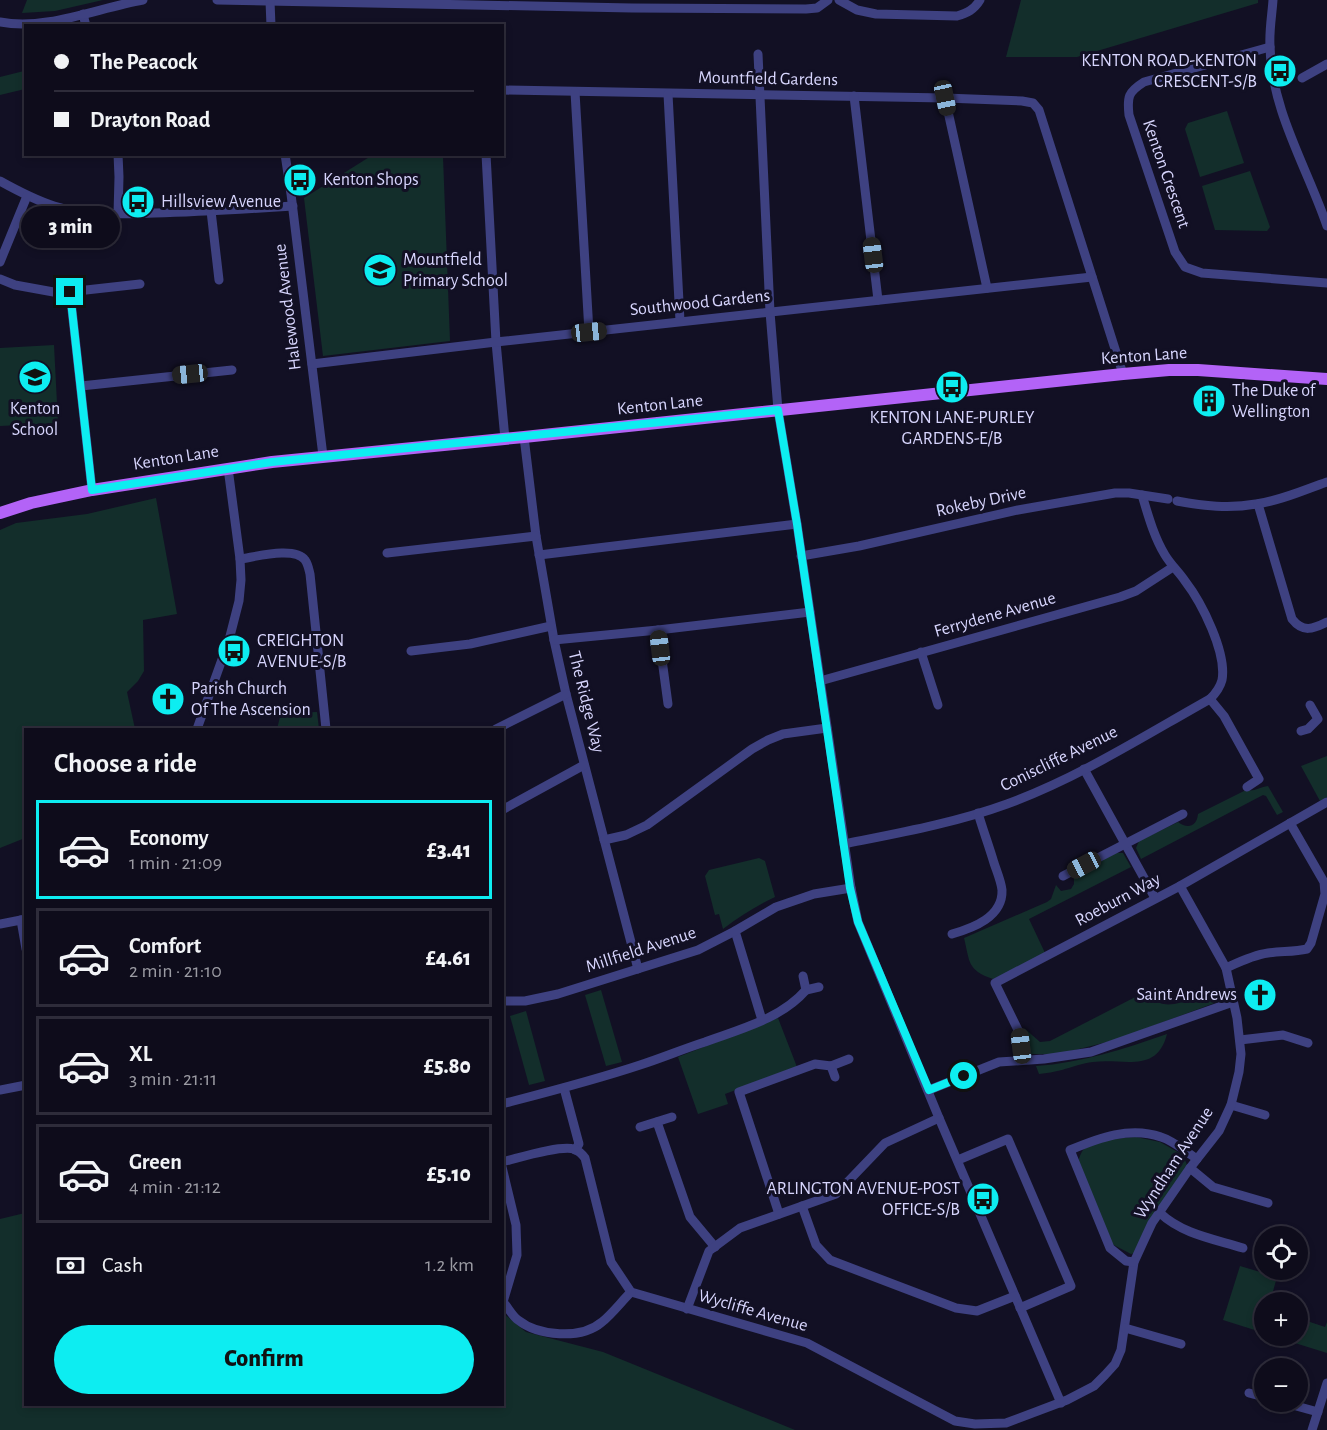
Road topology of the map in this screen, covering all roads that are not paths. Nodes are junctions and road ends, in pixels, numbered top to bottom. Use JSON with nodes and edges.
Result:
{"nodes":[{"id":1,"x":142,"y":0,"type":"edge"},
{"id":2,"x":216,"y":0,"type":"edge"},
{"id":3,"x":828,"y":0,"type":"edge"},
{"id":4,"x":838,"y":0,"type":"edge"},
{"id":5,"x":980,"y":0,"type":"edge"},
{"id":6,"x":1273,"y":0,"type":"edge"},
{"id":7,"x":270,"y":1,"type":"edge"},
{"id":8,"x":374,"y":2,"type":"edge"},
{"id":9,"x":603,"y":4,"type":"edge"},
{"id":10,"x":682,"y":4,"type":"edge"},
{"id":11,"x":759,"y":4,"type":"edge"},
{"id":12,"x":83,"y":14,"type":"junction"},
{"id":13,"x":0,"y":22,"type":"edge"},
{"id":14,"x":86,"y":24,"type":"edge"},
{"id":15,"x":271,"y":24,"type":"edge"},
{"id":16,"x":1270,"y":46,"type":"junction"},
{"id":17,"x":758,"y":54,"type":"dead end"},
{"id":18,"x":1327,"y":64,"type":"edge"},
{"id":19,"x":1302,"y":78,"type":"dead end"},
{"id":20,"x":504,"y":90,"type":"edge"},
{"id":21,"x":575,"y":92,"type":"junction"},
{"id":22,"x":668,"y":94,"type":"junction"},
{"id":23,"x":761,"y":95,"type":"junction"},
{"id":24,"x":854,"y":96,"type":"junction"},
{"id":25,"x":945,"y":98,"type":"junction"},
{"id":26,"x":118,"y":156,"type":"edge"},
{"id":27,"x":285,"y":156,"type":"edge"},
{"id":28,"x":486,"y":156,"type":"edge"},
{"id":29,"x":0,"y":181,"type":"edge"},
{"id":30,"x":27,"y":196,"type":"junction"},
{"id":31,"x":293,"y":206,"type":"junction"},
{"id":32,"x":211,"y":211,"type":"junction"},
{"id":33,"x":118,"y":214,"type":"junction"},
{"id":34,"x":1327,"y":226,"type":"edge"},
{"id":35,"x":0,"y":262,"type":"edge"},
{"id":36,"x":1092,"y":277,"type":"junction"},
{"id":37,"x":0,"y":279,"type":"edge"},
{"id":38,"x":219,"y":280,"type":"dead end"},
{"id":39,"x":1327,"y":283,"type":"edge"},
{"id":40,"x":140,"y":284,"type":"dead end"},
{"id":41,"x":987,"y":288,"type":"junction"},
{"id":42,"x":70,"y":292,"type":"junction"},
{"id":43,"x":878,"y":300,"type":"junction"},
{"id":44,"x":770,"y":312,"type":"junction"},
{"id":45,"x":680,"y":321,"type":"junction"},
{"id":46,"x":589,"y":332,"type":"junction"},
{"id":47,"x":496,"y":342,"type":"junction"},
{"id":48,"x":312,"y":364,"type":"junction"},
{"id":49,"x":232,"y":370,"type":"dead end"},
{"id":50,"x":1123,"y":374,"type":"junction"},
{"id":51,"x":1327,"y":379,"type":"edge"},
{"id":52,"x":81,"y":386,"type":"junction"},
{"id":53,"x":778,"y":410,"type":"junction"},
{"id":54,"x":524,"y":437,"type":"junction"},
{"id":55,"x":505,"y":438,"type":"junction"},
{"id":56,"x":323,"y":456,"type":"junction"},
{"id":57,"x":228,"y":468,"type":"junction"},
{"id":58,"x":1327,"y":483,"type":"edge"},
{"id":59,"x":92,"y":490,"type":"junction"},
{"id":60,"x":1142,"y":495,"type":"junction"},
{"id":61,"x":1258,"y":504,"type":"junction"},
{"id":62,"x":0,"y":513,"type":"edge"},
{"id":63,"x":797,"y":524,"type":"junction"},
{"id":64,"x":536,"y":536,"type":"junction"},
{"id":65,"x":387,"y":553,"type":"dead end"},
{"id":66,"x":539,"y":555,"type":"junction"},
{"id":67,"x":801,"y":556,"type":"junction"},
{"id":68,"x":240,"y":559,"type":"junction"},
{"id":69,"x":1173,"y":567,"type":"junction"},
{"id":70,"x":810,"y":612,"type":"junction"},
{"id":71,"x":1327,"y":622,"type":"edge"},
{"id":72,"x":551,"y":626,"type":"junction"},
{"id":73,"x":658,"y":630,"type":"junction"},
{"id":74,"x":554,"y":640,"type":"junction"},
{"id":75,"x":411,"y":651,"type":"dead end"},
{"id":76,"x":921,"y":652,"type":"junction"},
{"id":77,"x":820,"y":681,"type":"junction"},
{"id":78,"x":566,"y":694,"type":"junction"},
{"id":79,"x":1210,"y":699,"type":"junction"},
{"id":80,"x":668,"y":704,"type":"dead end"},
{"id":81,"x":938,"y":705,"type":"dead end"},
{"id":82,"x":1310,"y":705,"type":"dead end"},
{"id":83,"x":1327,"y":714,"type":"edge"},
{"id":84,"x":1318,"y":719,"type":"junction"},
{"id":85,"x":197,"y":728,"type":"edge"},
{"id":86,"x":326,"y":728,"type":"edge"},
{"id":87,"x":498,"y":728,"type":"edge"},
{"id":88,"x":827,"y":728,"type":"junction"},
{"id":89,"x":1301,"y":731,"type":"dead end"},
{"id":90,"x":584,"y":765,"type":"junction"},
{"id":91,"x":1084,"y":769,"type":"junction"},
{"id":92,"x":1247,"y":787,"type":"dead end"},
{"id":93,"x":1327,"y":802,"type":"edge"},
{"id":94,"x":504,"y":809,"type":"edge"},
{"id":95,"x":978,"y":813,"type":"junction"},
{"id":96,"x":1183,"y":814,"type":"dead end"},
{"id":97,"x":1290,"y":823,"type":"junction"},
{"id":98,"x":604,"y":840,"type":"junction"},
{"id":99,"x":1125,"y":843,"type":"junction"},
{"id":100,"x":844,"y":844,"type":"junction"},
{"id":101,"x":1063,"y":876,"type":"dead end"},
{"id":102,"x":1180,"y":886,"type":"junction"},
{"id":103,"x":850,"y":888,"type":"junction"},
{"id":104,"x":1155,"y":898,"type":"junction"},
{"id":105,"x":23,"y":920,"type":"edge"},
{"id":106,"x":0,"y":924,"type":"edge"},
{"id":107,"x":735,"y":931,"type":"junction"},
{"id":108,"x":952,"y":934,"type":"dead end"},
{"id":109,"x":1226,"y":968,"type":"junction"},
{"id":110,"x":638,"y":969,"type":"junction"},
{"id":111,"x":803,"y":976,"type":"dead end"},
{"id":112,"x":819,"y":987,"type":"dead end"},
{"id":113,"x":806,"y":990,"type":"junction"},
{"id":114,"x":504,"y":1001,"type":"edge"},
{"id":115,"x":1233,"y":1002,"type":"junction"},
{"id":116,"x":762,"y":1020,"type":"junction"},
{"id":117,"x":1240,"y":1040,"type":"junction"},
{"id":118,"x":1308,"y":1044,"type":"dead end"},
{"id":119,"x":849,"y":1059,"type":"dead end"},
{"id":120,"x":1023,"y":1060,"type":"junction"},
{"id":121,"x":831,"y":1066,"type":"junction"},
{"id":122,"x":835,"y":1077,"type":"dead end"},
{"id":123,"x":24,"y":1085,"type":"edge"},
{"id":124,"x":564,"y":1088,"type":"junction"},
{"id":125,"x":0,"y":1090,"type":"edge"},
{"id":126,"x":929,"y":1090,"type":"junction"},
{"id":127,"x":739,"y":1092,"type":"junction"},
{"id":128,"x":728,"y":1096,"type":"dead end"},
{"id":129,"x":504,"y":1103,"type":"edge"},
{"id":130,"x":1231,"y":1105,"type":"junction"},
{"id":131,"x":1265,"y":1115,"type":"dead end"},
{"id":132,"x":672,"y":1117,"type":"dead end"},
{"id":133,"x":939,"y":1118,"type":"junction"},
{"id":134,"x":657,"y":1122,"type":"junction"},
{"id":135,"x":640,"y":1127,"type":"dead end"},
{"id":136,"x":575,"y":1150,"type":"junction"},
{"id":137,"x":1197,"y":1159,"type":"junction"},
{"id":138,"x":958,"y":1161,"type":"junction"},
{"id":139,"x":504,"y":1162,"type":"edge"},
{"id":140,"x":1190,"y":1168,"type":"junction"},
{"id":141,"x":504,"y":1175,"type":"edge"},
{"id":142,"x":1268,"y":1203,"type":"dead end"},
{"id":143,"x":802,"y":1206,"type":"junction"},
{"id":144,"x":1160,"y":1213,"type":"junction"},
{"id":145,"x":779,"y":1214,"type":"junction"},
{"id":146,"x":715,"y":1247,"type":"junction"},
{"id":147,"x":1243,"y":1248,"type":"dead end"},
{"id":148,"x":1134,"y":1262,"type":"junction"},
{"id":149,"x":631,"y":1292,"type":"junction"},
{"id":150,"x":1015,"y":1296,"type":"junction"},
{"id":151,"x":504,"y":1298,"type":"edge"},
{"id":152,"x":504,"y":1302,"type":"edge"},
{"id":153,"x":1020,"y":1308,"type":"junction"},
{"id":154,"x":687,"y":1309,"type":"junction"},
{"id":155,"x":1125,"y":1328,"type":"junction"},
{"id":156,"x":1181,"y":1344,"type":"dead end"},
{"id":157,"x":1327,"y":1383,"type":"edge"},
{"id":158,"x":1249,"y":1393,"type":"dead end"},
{"id":159,"x":1254,"y":1394,"type":"edge"},
{"id":160,"x":1061,"y":1403,"type":"junction"},
{"id":161,"x":1308,"y":1409,"type":"edge"},
{"id":162,"x":1318,"y":1412,"type":"junction"},
{"id":163,"x":1312,"y":1430,"type":"edge"}],
"edges":[{"from":1,"to":12,"type":"street"},
{"from":2,"to":7,"type":"street"},
{"from":3,"to":11,"type":"street"},
{"from":4,"to":5,"type":"street"},
{"from":6,"to":16,"type":"street"},
{"from":7,"to":8,"type":"street"},
{"from":7,"to":15,"type":"street"},
{"from":8,"to":9,"type":"street"},
{"from":9,"to":10,"type":"street"},
{"from":10,"to":11,"type":"street"},
{"from":12,"to":13,"type":"street"},
{"from":12,"to":14,"type":"street"},
{"from":16,"to":34,"type":"street"},
{"from":16,"to":39,"type":"street","name":"Kenton Crescent"},
{"from":17,"to":23,"type":"street"},
{"from":18,"to":19,"type":"street"},
{"from":20,"to":21,"type":"street","name":"Mountfield Gardens"},
{"from":21,"to":22,"type":"street","name":"Mountfield Gardens"},
{"from":21,"to":46,"type":"street"},
{"from":22,"to":23,"type":"street","name":"Mountfield Gardens"},
{"from":22,"to":45,"type":"street"},
{"from":23,"to":24,"type":"street","name":"Mountfield Gardens"},
{"from":23,"to":44,"type":"street"},
{"from":24,"to":25,"type":"street","name":"Mountfield Gardens"},
{"from":24,"to":43,"type":"street"},
{"from":25,"to":36,"type":"street","name":"Mountfield Gardens"},
{"from":25,"to":41,"type":"street"},
{"from":26,"to":33,"type":"street"},
{"from":27,"to":31,"type":"street","name":"Halewood Avenue"},
{"from":28,"to":47,"type":"street"},
{"from":29,"to":30,"type":"street"},
{"from":30,"to":33,"type":"street"},
{"from":30,"to":35,"type":"street"},
{"from":31,"to":32,"type":"street"},
{"from":31,"to":48,"type":"street","name":"Halewood Avenue"},
{"from":32,"to":33,"type":"street"},
{"from":32,"to":38,"type":"street"},
{"from":36,"to":41,"type":"street","name":"Southwood Gardens"},
{"from":36,"to":50,"type":"street"},
{"from":37,"to":42,"type":"street"},
{"from":40,"to":42,"type":"street"},
{"from":41,"to":43,"type":"street","name":"Southwood Gardens"},
{"from":42,"to":52,"type":"street"},
{"from":43,"to":44,"type":"street","name":"Southwood Gardens"},
{"from":44,"to":45,"type":"street","name":"Southwood Gardens"},
{"from":44,"to":53,"type":"street"},
{"from":45,"to":46,"type":"street","name":"Southwood Gardens"},
{"from":46,"to":47,"type":"street","name":"Southwood Gardens"},
{"from":47,"to":48,"type":"street","name":"Southwood Gardens"},
{"from":47,"to":55,"type":"street"},
{"from":48,"to":56,"type":"street","name":"Halewood Avenue"},
{"from":49,"to":52,"type":"street"},
{"from":50,"to":51,"type":"main road","name":"Kenton Lane"},
{"from":50,"to":53,"type":"main road","name":"Kenton Lane"},
{"from":52,"to":59,"type":"street"},
{"from":53,"to":54,"type":"main road","name":"Kenton Lane"},
{"from":53,"to":63,"type":"street"},
{"from":54,"to":55,"type":"main road","name":"Kenton Lane"},
{"from":54,"to":64,"type":"street","name":"The Ridge Way"},
{"from":55,"to":56,"type":"main road","name":"Kenton Lane"},
{"from":56,"to":57,"type":"main road","name":"Kenton Lane"},
{"from":57,"to":59,"type":"main road","name":"Kenton Lane"},
{"from":57,"to":68,"type":"street"},
{"from":58,"to":61,"type":"street","name":"Rokeby Drive"},
{"from":59,"to":62,"type":"main road","name":"Kenton Lane"},
{"from":60,"to":61,"type":"street","name":"Rokeby Drive"},
{"from":60,"to":67,"type":"street","name":"Rokeby Drive"},
{"from":60,"to":69,"type":"street"},
{"from":61,"to":71,"type":"street"},
{"from":63,"to":66,"type":"street"},
{"from":63,"to":67,"type":"street"},
{"from":64,"to":65,"type":"street"},
{"from":64,"to":66,"type":"street","name":"The Ridge Way"},
{"from":66,"to":72,"type":"street","name":"The Ridge Way"},
{"from":67,"to":70,"type":"street"},
{"from":68,"to":85,"type":"street"},
{"from":68,"to":86,"type":"street"},
{"from":69,"to":76,"type":"street","name":"Ferrydene Avenue"},
{"from":69,"to":79,"type":"street"},
{"from":70,"to":73,"type":"street"},
{"from":70,"to":77,"type":"street"},
{"from":72,"to":74,"type":"street","name":"The Ridge Way"},
{"from":72,"to":75,"type":"street"},
{"from":73,"to":74,"type":"street"},
{"from":73,"to":80,"type":"street"},
{"from":74,"to":78,"type":"street","name":"The Ridge Way"},
{"from":76,"to":77,"type":"street","name":"Ferrydene Avenue"},
{"from":76,"to":81,"type":"street"},
{"from":77,"to":88,"type":"street"},
{"from":78,"to":87,"type":"street"},
{"from":78,"to":90,"type":"street","name":"The Ridge Way"},
{"from":79,"to":91,"type":"street","name":"Coniscliffe Avenue"},
{"from":79,"to":92,"type":"street"},
{"from":82,"to":84,"type":"street"},
{"from":83,"to":84,"type":"street"},
{"from":84,"to":89,"type":"street"},
{"from":88,"to":98,"type":"street"},
{"from":88,"to":100,"type":"street"},
{"from":90,"to":94,"type":"street"},
{"from":90,"to":98,"type":"street","name":"The Ridge Way"},
{"from":91,"to":95,"type":"street","name":"Coniscliffe Avenue"},
{"from":91,"to":99,"type":"street"},
{"from":93,"to":97,"type":"street","name":"Roeburn Way"},
{"from":95,"to":100,"type":"street","name":"Coniscliffe Avenue"},
{"from":95,"to":108,"type":"street"},
{"from":96,"to":99,"type":"street"},
{"from":97,"to":102,"type":"street","name":"Roeburn Way"},
{"from":97,"to":109,"type":"street"},
{"from":98,"to":110,"type":"street","name":"The Ridge Way"},
{"from":99,"to":101,"type":"street"},
{"from":99,"to":104,"type":"street"},
{"from":100,"to":103,"type":"street"},
{"from":102,"to":104,"type":"street","name":"Roeburn Way"},
{"from":102,"to":109,"type":"street","name":"Wyndham Avenue"},
{"from":103,"to":107,"type":"street","name":"Millfield Avenue"},
{"from":103,"to":126,"type":"street"},
{"from":104,"to":120,"type":"street","name":"Roeburn Way"},
{"from":105,"to":106,"type":"street"},
{"from":107,"to":110,"type":"street","name":"Millfield Avenue"},
{"from":107,"to":116,"type":"street"},
{"from":109,"to":115,"type":"street","name":"Wyndham Avenue"},
{"from":110,"to":114,"type":"street","name":"Millfield Avenue"},
{"from":111,"to":113,"type":"street"},
{"from":112,"to":113,"type":"street"},
{"from":113,"to":116,"type":"street"},
{"from":115,"to":117,"type":"street","name":"Wyndham Avenue"},
{"from":115,"to":120,"type":"street"},
{"from":116,"to":124,"type":"street"},
{"from":117,"to":118,"type":"street"},
{"from":117,"to":130,"type":"street","name":"Wyndham Avenue"},
{"from":119,"to":121,"type":"street"},
{"from":120,"to":126,"type":"street"},
{"from":121,"to":122,"type":"street"},
{"from":121,"to":127,"type":"street"},
{"from":123,"to":125,"type":"street"},
{"from":124,"to":129,"type":"street"},
{"from":124,"to":136,"type":"street"},
{"from":126,"to":133,"type":"street"},
{"from":127,"to":128,"type":"street"},
{"from":127,"to":145,"type":"street"},
{"from":130,"to":131,"type":"street"},
{"from":130,"to":137,"type":"street","name":"Wyndham Avenue"},
{"from":132,"to":134,"type":"street"},
{"from":133,"to":138,"type":"street"},
{"from":133,"to":143,"type":"street"},
{"from":134,"to":135,"type":"street"},
{"from":134,"to":146,"type":"street"},
{"from":136,"to":139,"type":"street"},
{"from":136,"to":149,"type":"street"},
{"from":137,"to":140,"type":"street","name":"Wyndham Avenue"},
{"from":137,"to":148,"type":"street"},
{"from":138,"to":150,"type":"street"},
{"from":138,"to":153,"type":"street"},
{"from":140,"to":142,"type":"street"},
{"from":140,"to":144,"type":"street","name":"Wyndham Avenue"},
{"from":141,"to":151,"type":"street"},
{"from":143,"to":145,"type":"street"},
{"from":143,"to":150,"type":"street"},
{"from":144,"to":147,"type":"street"},
{"from":144,"to":148,"type":"street","name":"Wyndham Avenue"},
{"from":145,"to":146,"type":"street"},
{"from":146,"to":154,"type":"street"},
{"from":148,"to":155,"type":"street","name":"Wyndham Avenue"},
{"from":149,"to":152,"type":"street"},
{"from":149,"to":154,"type":"street","name":"Wycliffe Avenue"},
{"from":150,"to":153,"type":"street"},
{"from":153,"to":160,"type":"street"},
{"from":154,"to":160,"type":"street","name":"Wycliffe Avenue"},
{"from":155,"to":156,"type":"street"},
{"from":155,"to":160,"type":"street","name":"Wyndham Avenue"},
{"from":157,"to":162,"type":"street"},
{"from":158,"to":159,"type":"street"},
{"from":161,"to":162,"type":"street"},
{"from":162,"to":163,"type":"street"}]}
